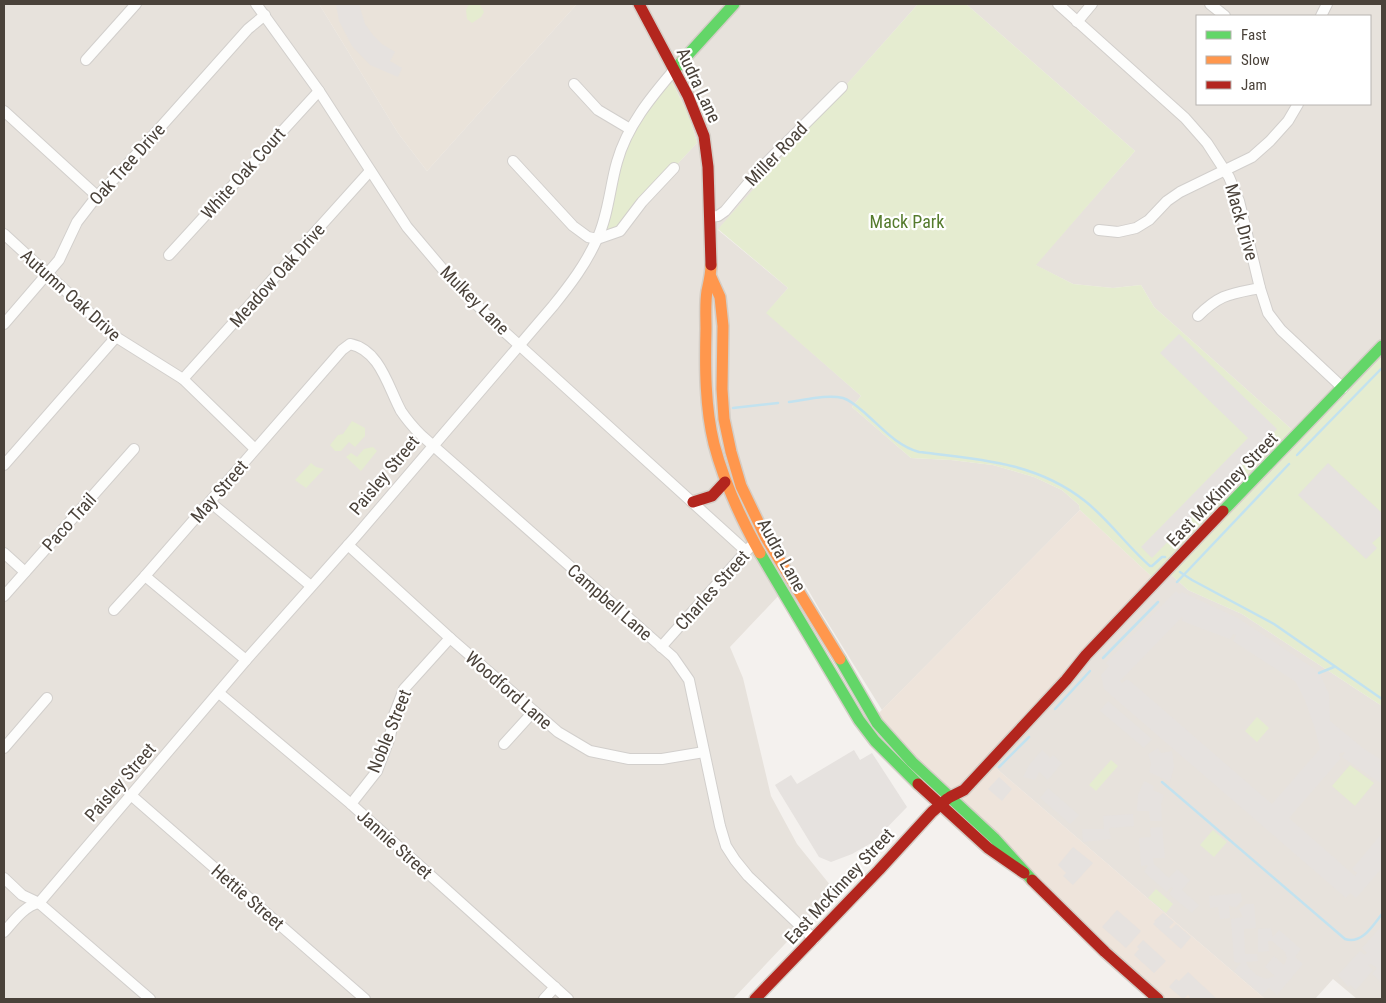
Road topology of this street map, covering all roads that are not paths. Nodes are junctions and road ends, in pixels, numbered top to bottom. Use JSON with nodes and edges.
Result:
{"nodes":[{"id":1,"x":136,"y":4,"type":"edge"},
{"id":2,"x":256,"y":4,"type":"edge"},
{"id":3,"x":640,"y":4,"type":"edge"},
{"id":4,"x":734,"y":4,"type":"edge"},
{"id":5,"x":1058,"y":4,"type":"edge"},
{"id":6,"x":1092,"y":4,"type":"edge"},
{"id":7,"x":1210,"y":4,"type":"edge"},
{"id":8,"x":265,"y":15,"type":"junction"},
{"id":9,"x":1224,"y":15,"type":"edge"},
{"id":10,"x":1077,"y":22,"type":"junction"},
{"id":11,"x":86,"y":60,"type":"dead end"},
{"id":12,"x":674,"y":69,"type":"junction"},
{"id":13,"x":574,"y":84,"type":"dead end"},
{"id":14,"x":842,"y":87,"type":"dead end"},
{"id":15,"x":319,"y":92,"type":"junction"},
{"id":16,"x":1297,"y":105,"type":"edge"},
{"id":17,"x":4,"y":111,"type":"edge"},
{"id":18,"x":630,"y":129,"type":"junction"},
{"id":19,"x":513,"y":161,"type":"dead end"},
{"id":20,"x":674,"y":168,"type":"dead end"},
{"id":21,"x":370,"y":171,"type":"junction"},
{"id":22,"x":1225,"y":171,"type":"junction"},
{"id":23,"x":97,"y":196,"type":"junction"},
{"id":24,"x":709,"y":217,"type":"junction"},
{"id":25,"x":1099,"y":230,"type":"dead end"},
{"id":26,"x":4,"y":234,"type":"edge"},
{"id":27,"x":598,"y":239,"type":"junction"},
{"id":28,"x":169,"y":255,"type":"dead end"},
{"id":29,"x":48,"y":273,"type":"junction"},
{"id":30,"x":711,"y":277,"type":"junction"},
{"id":31,"x":1260,"y":288,"type":"junction"},
{"id":32,"x":1198,"y":316,"type":"dead end"},
{"id":33,"x":4,"y":324,"type":"edge"},
{"id":34,"x":116,"y":337,"type":"junction"},
{"id":35,"x":520,"y":345,"type":"junction"},
{"id":36,"x":1382,"y":346,"type":"edge"},
{"id":37,"x":706,"y":362,"type":"junction"},
{"id":38,"x":722,"y":362,"type":"junction"},
{"id":39,"x":323,"y":371,"type":"joint"},
{"id":40,"x":183,"y":379,"type":"junction"},
{"id":41,"x":1343,"y":388,"type":"junction"},
{"id":42,"x":432,"y":445,"type":"junction"},
{"id":43,"x":134,"y":449,"type":"dead end"},
{"id":44,"x":255,"y":449,"type":"junction"},
{"id":45,"x":4,"y":465,"type":"edge"},
{"id":46,"x":725,"y":482,"type":"junction"},
{"id":47,"x":210,"y":502,"type":"junction"},
{"id":48,"x":693,"y":502,"type":"junction"},
{"id":49,"x":766,"y":538,"type":"junction"},
{"id":50,"x":348,"y":545,"type":"junction"},
{"id":51,"x":750,"y":547,"type":"junction"},
{"id":52,"x":4,"y":553,"type":"edge"},
{"id":53,"x":25,"y":572,"type":"junction"},
{"id":54,"x":145,"y":576,"type":"junction"},
{"id":55,"x":312,"y":586,"type":"junction"},
{"id":56,"x":4,"y":596,"type":"edge"},
{"id":57,"x":114,"y":610,"type":"dead end"},
{"id":58,"x":450,"y":638,"type":"junction"},
{"id":59,"x":661,"y":647,"type":"junction"},
{"id":60,"x":246,"y":660,"type":"junction"},
{"id":61,"x":848,"y":675,"type":"junction"},
{"id":62,"x":837,"y":681,"type":"junction"},
{"id":63,"x":219,"y":692,"type":"junction"},
{"id":64,"x":48,"y":698,"type":"dead end"},
{"id":65,"x":533,"y":712,"type":"junction"},
{"id":66,"x":504,"y":744,"type":"dead end"},
{"id":67,"x":4,"y":748,"type":"edge"},
{"id":68,"x":704,"y":752,"type":"junction"},
{"id":69,"x":132,"y":796,"type":"junction"},
{"id":70,"x":950,"y":797,"type":"junction"},
{"id":71,"x":350,"y":804,"type":"junction"},
{"id":72,"x":940,"y":805,"type":"junction"},
{"id":73,"x":1024,"y":873,"type":"junction"},
{"id":74,"x":4,"y":878,"type":"edge"},
{"id":75,"x":39,"y":904,"type":"junction"},
{"id":76,"x":4,"y":932,"type":"edge"},
{"id":77,"x":814,"y":939,"type":"junction"},
{"id":78,"x":555,"y":987,"type":"junction"},
{"id":79,"x":150,"y":999,"type":"edge"},
{"id":80,"x":365,"y":999,"type":"edge"},
{"id":81,"x":544,"y":999,"type":"edge"},
{"id":82,"x":568,"y":999,"type":"edge"},
{"id":83,"x":755,"y":999,"type":"edge"},
{"id":84,"x":1158,"y":999,"type":"edge"}],
"edges":[{"from":1,"to":11,"type":"street"},
{"from":2,"to":8,"type":"street","name":"Mulkey Lane"},
{"from":3,"to":12,"type":"street","name":"Audra Lane"},
{"from":4,"to":12,"type":"street","name":"Paisley Street"},
{"from":5,"to":10,"type":"street","name":"Mack Drive"},
{"from":6,"to":10,"type":"street"},
{"from":7,"to":9,"type":"street"},
{"from":8,"to":15,"type":"street","name":"Mulkey Lane"},
{"from":8,"to":23,"type":"street","name":"Oak Tree Drive"},
{"from":10,"to":22,"type":"street","name":"Mack Drive"},
{"from":12,"to":18,"type":"street","name":"Paisley Street"},
{"from":12,"to":24,"type":"street","name":"Audra Lane"},
{"from":13,"to":18,"type":"street"},
{"from":14,"to":24,"type":"street","name":"Miller Road"},
{"from":15,"to":21,"type":"street","name":"Mulkey Lane"},
{"from":15,"to":28,"type":"street","name":"White Oak Court"},
{"from":16,"to":22,"type":"street"},
{"from":17,"to":23,"type":"street"},
{"from":18,"to":27,"type":"street","name":"Paisley Street"},
{"from":19,"to":27,"type":"street"},
{"from":20,"to":27,"type":"street"},
{"from":21,"to":35,"type":"street","name":"Mulkey Lane"},
{"from":21,"to":40,"type":"street","name":"Meadow Oak Drive"},
{"from":22,"to":25,"type":"street"},
{"from":22,"to":31,"type":"street","name":"Mack Drive"},
{"from":23,"to":29,"type":"street","name":"Oak Tree Drive"},
{"from":24,"to":30,"type":"street","name":"Audra Lane"},
{"from":26,"to":29,"type":"street","name":"Autumn Oak Drive"},
{"from":27,"to":35,"type":"street","name":"Paisley Street"},
{"from":29,"to":33,"type":"street","name":"Oak Tree Drive"},
{"from":29,"to":34,"type":"street","name":"Autumn Oak Drive"},
{"from":30,"to":37,"type":"street","name":"Audra Lane"},
{"from":30,"to":38,"type":"street","name":"Audra Lane"},
{"from":31,"to":32,"type":"street"},
{"from":31,"to":41,"type":"street","name":"Mack Drive"},
{"from":34,"to":40,"type":"street","name":"Autumn Oak Drive"},
{"from":34,"to":45,"type":"street"},
{"from":35,"to":42,"type":"street","name":"Paisley Street"},
{"from":35,"to":48,"type":"street","name":"Mulkey Lane"},
{"from":36,"to":41,"type":"street","name":"East McKinney Street"},
{"from":37,"to":38,"type":"street"},
{"from":37,"to":46,"type":"street","name":"Audra Lane"},
{"from":38,"to":49,"type":"street","name":"Audra Lane"},
{"from":39,"to":42,"type":"street","name":"Campbell Lane"},
{"from":39,"to":44,"type":"street","name":"May Street"},
{"from":40,"to":44,"type":"street","name":"Autumn Oak Drive"},
{"from":41,"to":70,"type":"street","name":"East McKinney Street"},
{"from":42,"to":50,"type":"street","name":"Paisley Street"},
{"from":42,"to":59,"type":"street","name":"Campbell Lane"},
{"from":43,"to":53,"type":"street","name":"Paco Trail"},
{"from":44,"to":47,"type":"street","name":"May Street"},
{"from":46,"to":48,"type":"street"},
{"from":46,"to":51,"type":"street","name":"Audra Lane"},
{"from":47,"to":54,"type":"street","name":"May Street"},
{"from":47,"to":55,"type":"street"},
{"from":48,"to":51,"type":"street","name":"Mulkey Lane"},
{"from":49,"to":51,"type":"street","name":"Charles Street"},
{"from":49,"to":61,"type":"street","name":"Audra Lane"},
{"from":50,"to":55,"type":"street","name":"Paisley Street"},
{"from":50,"to":58,"type":"street","name":"Woodford Lane"},
{"from":51,"to":59,"type":"street","name":"Charles Street"},
{"from":51,"to":62,"type":"street","name":"Audra Lane"},
{"from":52,"to":53,"type":"street"},
{"from":53,"to":56,"type":"street","name":"Paco Trail"},
{"from":54,"to":57,"type":"street","name":"May Street"},
{"from":54,"to":60,"type":"street"},
{"from":55,"to":60,"type":"street","name":"Paisley Street"},
{"from":58,"to":65,"type":"street","name":"Woodford Lane"},
{"from":58,"to":71,"type":"street","name":"Noble Street"},
{"from":59,"to":68,"type":"street","name":"Campbell Lane"},
{"from":60,"to":63,"type":"street","name":"Paisley Street"},
{"from":61,"to":62,"type":"street"},
{"from":61,"to":70,"type":"street","name":"Audra Lane"},
{"from":62,"to":72,"type":"street","name":"Audra Lane"},
{"from":63,"to":69,"type":"street","name":"Paisley Street"},
{"from":63,"to":71,"type":"street","name":"Jannie Street"},
{"from":64,"to":67,"type":"street"},
{"from":65,"to":66,"type":"street"},
{"from":65,"to":68,"type":"street","name":"Woodford Lane"},
{"from":68,"to":77,"type":"street","name":"Campbell Lane"},
{"from":69,"to":75,"type":"street","name":"Paisley Street"},
{"from":69,"to":80,"type":"street","name":"Hettie Street"},
{"from":70,"to":72,"type":"street","name":"East McKinney Street"},
{"from":70,"to":73,"type":"street","name":"Audra Lane"},
{"from":71,"to":78,"type":"street","name":"Jannie Street"},
{"from":72,"to":73,"type":"street","name":"Audra Lane"},
{"from":72,"to":77,"type":"street","name":"East McKinney Street"},
{"from":73,"to":84,"type":"street"},
{"from":74,"to":75,"type":"street"},
{"from":75,"to":76,"type":"street","name":"Paisley Street"},
{"from":75,"to":79,"type":"street"},
{"from":77,"to":83,"type":"street","name":"East McKinney Street"},
{"from":78,"to":81,"type":"street"},
{"from":78,"to":82,"type":"street","name":"Jannie Street"}]}
